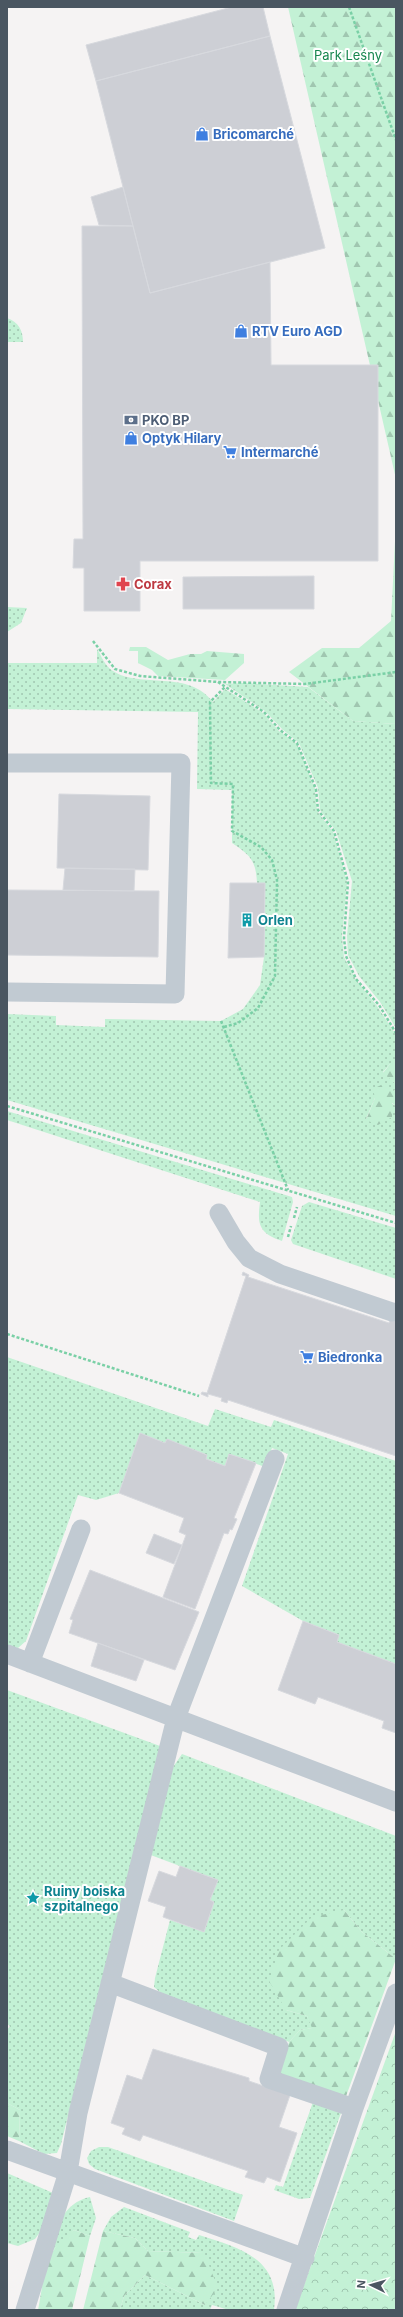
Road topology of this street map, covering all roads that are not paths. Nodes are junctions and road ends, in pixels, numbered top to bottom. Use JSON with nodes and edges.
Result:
{"nodes":[{"id":1,"x":7,"y":764,"type":"edge"},
{"id":2,"x":7,"y":992,"type":"edge"},
{"id":3,"x":219,"y":1213,"type":"dead end"},
{"id":4,"x":392,"y":1312,"type":"dead end"},
{"id":5,"x":275,"y":1459,"type":"dead end"},
{"id":6,"x":81,"y":1529,"type":"dead end"},
{"id":7,"x":7,"y":1654,"type":"edge"},
{"id":8,"x":30,"y":1663,"type":"junction"},
{"id":9,"x":176,"y":1718,"type":"junction"},
{"id":10,"x":396,"y":1802,"type":"edge"},
{"id":11,"x":110,"y":1983,"type":"junction"},
{"id":12,"x":396,"y":1993,"type":"edge"},
{"id":13,"x":354,"y":2108,"type":"junction"},
{"id":14,"x":7,"y":2150,"type":"edge"},
{"id":15,"x":68,"y":2172,"type":"junction"},
{"id":16,"x":305,"y":2258,"type":"junction"},
{"id":17,"x":25,"y":2310,"type":"edge"},
{"id":18,"x":286,"y":2310,"type":"edge"}],
"edges":[{"from":1,"to":2,"type":"lane"},
{"from":3,"to":4,"type":"lane"},
{"from":5,"to":9,"type":"lane"},
{"from":6,"to":8,"type":"lane"},
{"from":7,"to":8,"type":"lane"},
{"from":8,"to":9,"type":"lane"},
{"from":9,"to":10,"type":"lane"},
{"from":9,"to":11,"type":"lane"},
{"from":11,"to":13,"type":"lane"},
{"from":11,"to":15,"type":"lane"},
{"from":12,"to":13,"type":"lane"},
{"from":13,"to":16,"type":"lane"},
{"from":14,"to":15,"type":"lane"},
{"from":15,"to":16,"type":"lane"},
{"from":15,"to":17,"type":"lane"},
{"from":16,"to":18,"type":"lane"}]}
